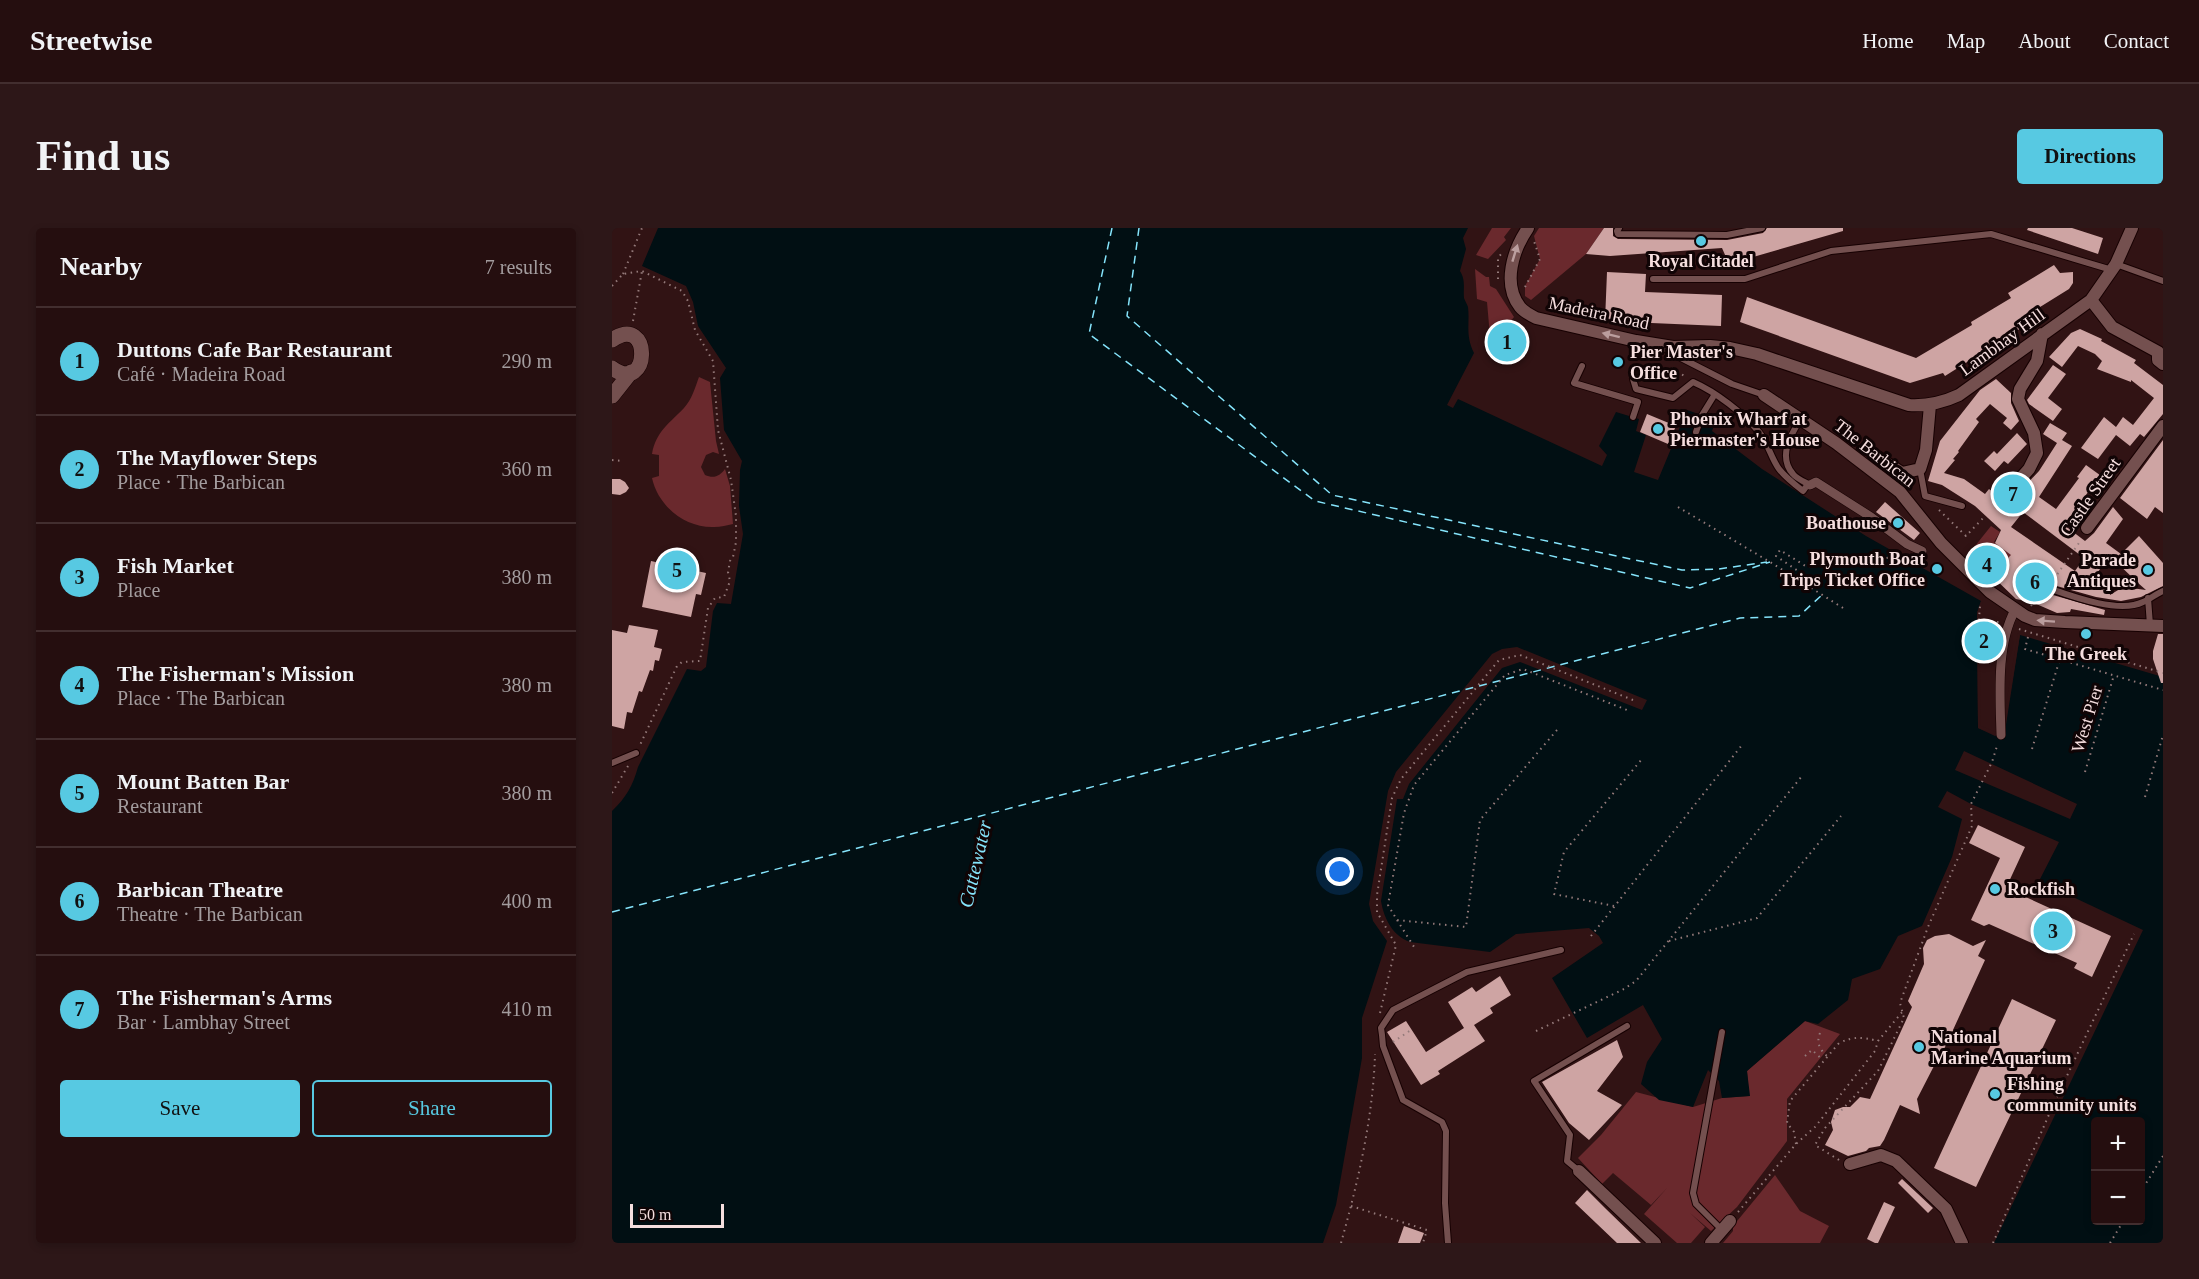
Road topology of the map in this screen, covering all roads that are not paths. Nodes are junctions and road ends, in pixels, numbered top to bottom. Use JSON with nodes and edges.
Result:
{"nodes":[{"id":1,"x":1619,"y":228,"type":"edge"},
{"id":2,"x":1762,"y":228,"type":"edge"},
{"id":3,"x":2132,"y":228,"type":"edge"},
{"id":4,"x":1531,"y":232,"type":"edge"},
{"id":5,"x":2114,"y":267,"type":"junction"},
{"id":6,"x":1653,"y":279,"type":"dead end"},
{"id":7,"x":2163,"y":281,"type":"edge"},
{"id":8,"x":2091,"y":300,"type":"junction"},
{"id":9,"x":2042,"y":334,"type":"junction"},
{"id":10,"x":612,"y":340,"type":"edge"},
{"id":11,"x":1757,"y":354,"type":"joint"},
{"id":12,"x":2161,"y":355,"type":"edge"},
{"id":13,"x":1679,"y":357,"type":"dead end"},
{"id":14,"x":1582,"y":366,"type":"dead end"},
{"id":15,"x":612,"y":368,"type":"edge"},
{"id":16,"x":631,"y":372,"type":"junction"},
{"id":17,"x":1633,"y":379,"type":"dead end"},
{"id":18,"x":1715,"y":394,"type":"junction"},
{"id":19,"x":1764,"y":395,"type":"joint"},
{"id":20,"x":612,"y":396,"type":"edge"},
{"id":21,"x":1930,"y":405,"type":"junction"},
{"id":22,"x":1632,"y":417,"type":"dead end"},
{"id":23,"x":1800,"y":419,"type":"junction"},
{"id":24,"x":2163,"y":426,"type":"edge"},
{"id":25,"x":1696,"y":432,"type":"dead end"},
{"id":26,"x":1874,"y":455,"type":"dead end"},
{"id":27,"x":1920,"y":469,"type":"junction"},
{"id":28,"x":1809,"y":485,"type":"junction"},
{"id":29,"x":2005,"y":496,"type":"dead end"},
{"id":30,"x":1962,"y":506,"type":"dead end"},
{"id":31,"x":2087,"y":528,"type":"road end"},
{"id":32,"x":1922,"y":551,"type":"road end"},
{"id":33,"x":2048,"y":588,"type":"road end"},
{"id":34,"x":2163,"y":591,"type":"edge"},
{"id":35,"x":2148,"y":598,"type":"junction"},
{"id":36,"x":2020,"y":613,"type":"junction"},
{"id":37,"x":2157,"y":626,"type":"edge"},
{"id":38,"x":2001,"y":735,"type":"road end"},
{"id":39,"x":636,"y":753,"type":"road end"},
{"id":40,"x":612,"y":763,"type":"edge"},
{"id":41,"x":1561,"y":950,"type":"dead end"},
{"id":42,"x":1627,"y":1026,"type":"dead end"},
{"id":43,"x":1722,"y":1032,"type":"dead end"},
{"id":44,"x":1850,"y":1164,"type":"road end"},
{"id":45,"x":1579,"y":1171,"type":"joint"},
{"id":46,"x":1726,"y":1226,"type":"joint"},
{"id":47,"x":1448,"y":1243,"type":"edge"},
{"id":48,"x":1654,"y":1243,"type":"edge"},
{"id":49,"x":1711,"y":1243,"type":"edge"},
{"id":50,"x":1962,"y":1243,"type":"edge"}],
"edges":[{"from":1,"to":2,"type":"lane"},
{"from":3,"to":5,"type":"street","name":"Lambhay Hill"},
{"from":11,"to":4,"type":"street","name":"Madeira Road","one_way":true},
{"from":5,"to":6,"type":"lane"},
{"from":5,"to":7,"type":"lane"},
{"from":5,"to":8,"type":"street","name":"Lambhay Hill"},
{"from":8,"to":9,"type":"street","name":"Lambhay Hill"},
{"from":8,"to":12,"type":"street"},
{"from":9,"to":21,"type":"street","name":"Lambhay Hill"},
{"from":9,"to":29,"type":"street"},
{"from":10,"to":16,"type":"street"},
{"from":11,"to":21,"type":"street","name":"Lambhay Hill"},
{"from":13,"to":19,"type":"lane","name":"The Barbican"},
{"from":14,"to":22,"type":"lane"},
{"from":15,"to":16,"type":"street"},
{"from":16,"to":20,"type":"street"},
{"from":17,"to":18,"type":"lane"},
{"from":18,"to":25,"type":"lane"},
{"from":18,"to":28,"type":"lane"},
{"from":19,"to":23,"type":"street","name":"The Barbican"},
{"from":21,"to":27,"type":"street"},
{"from":23,"to":28,"type":"lane"},
{"from":23,"to":36,"type":"street","name":"The Barbican"},
{"from":24,"to":31,"type":"street","name":"Castle Street"},
{"from":26,"to":27,"type":"street"},
{"from":27,"to":30,"type":"lane"},
{"from":28,"to":32,"type":"street"},
{"from":33,"to":35,"type":"lane"},
{"from":34,"to":35,"type":"lane"},
{"from":35,"to":37,"type":"lane"},
{"from":37,"to":36,"type":"street","name":"The Barbican","one_way":true},
{"from":36,"to":38,"type":"street"},
{"from":39,"to":40,"type":"lane"},
{"from":41,"to":47,"type":"lane"},
{"from":42,"to":45,"type":"lane"},
{"from":43,"to":46,"type":"lane"},
{"from":44,"to":50,"type":"street"},
{"from":45,"to":48,"type":"street"},
{"from":46,"to":49,"type":"street"}]}
